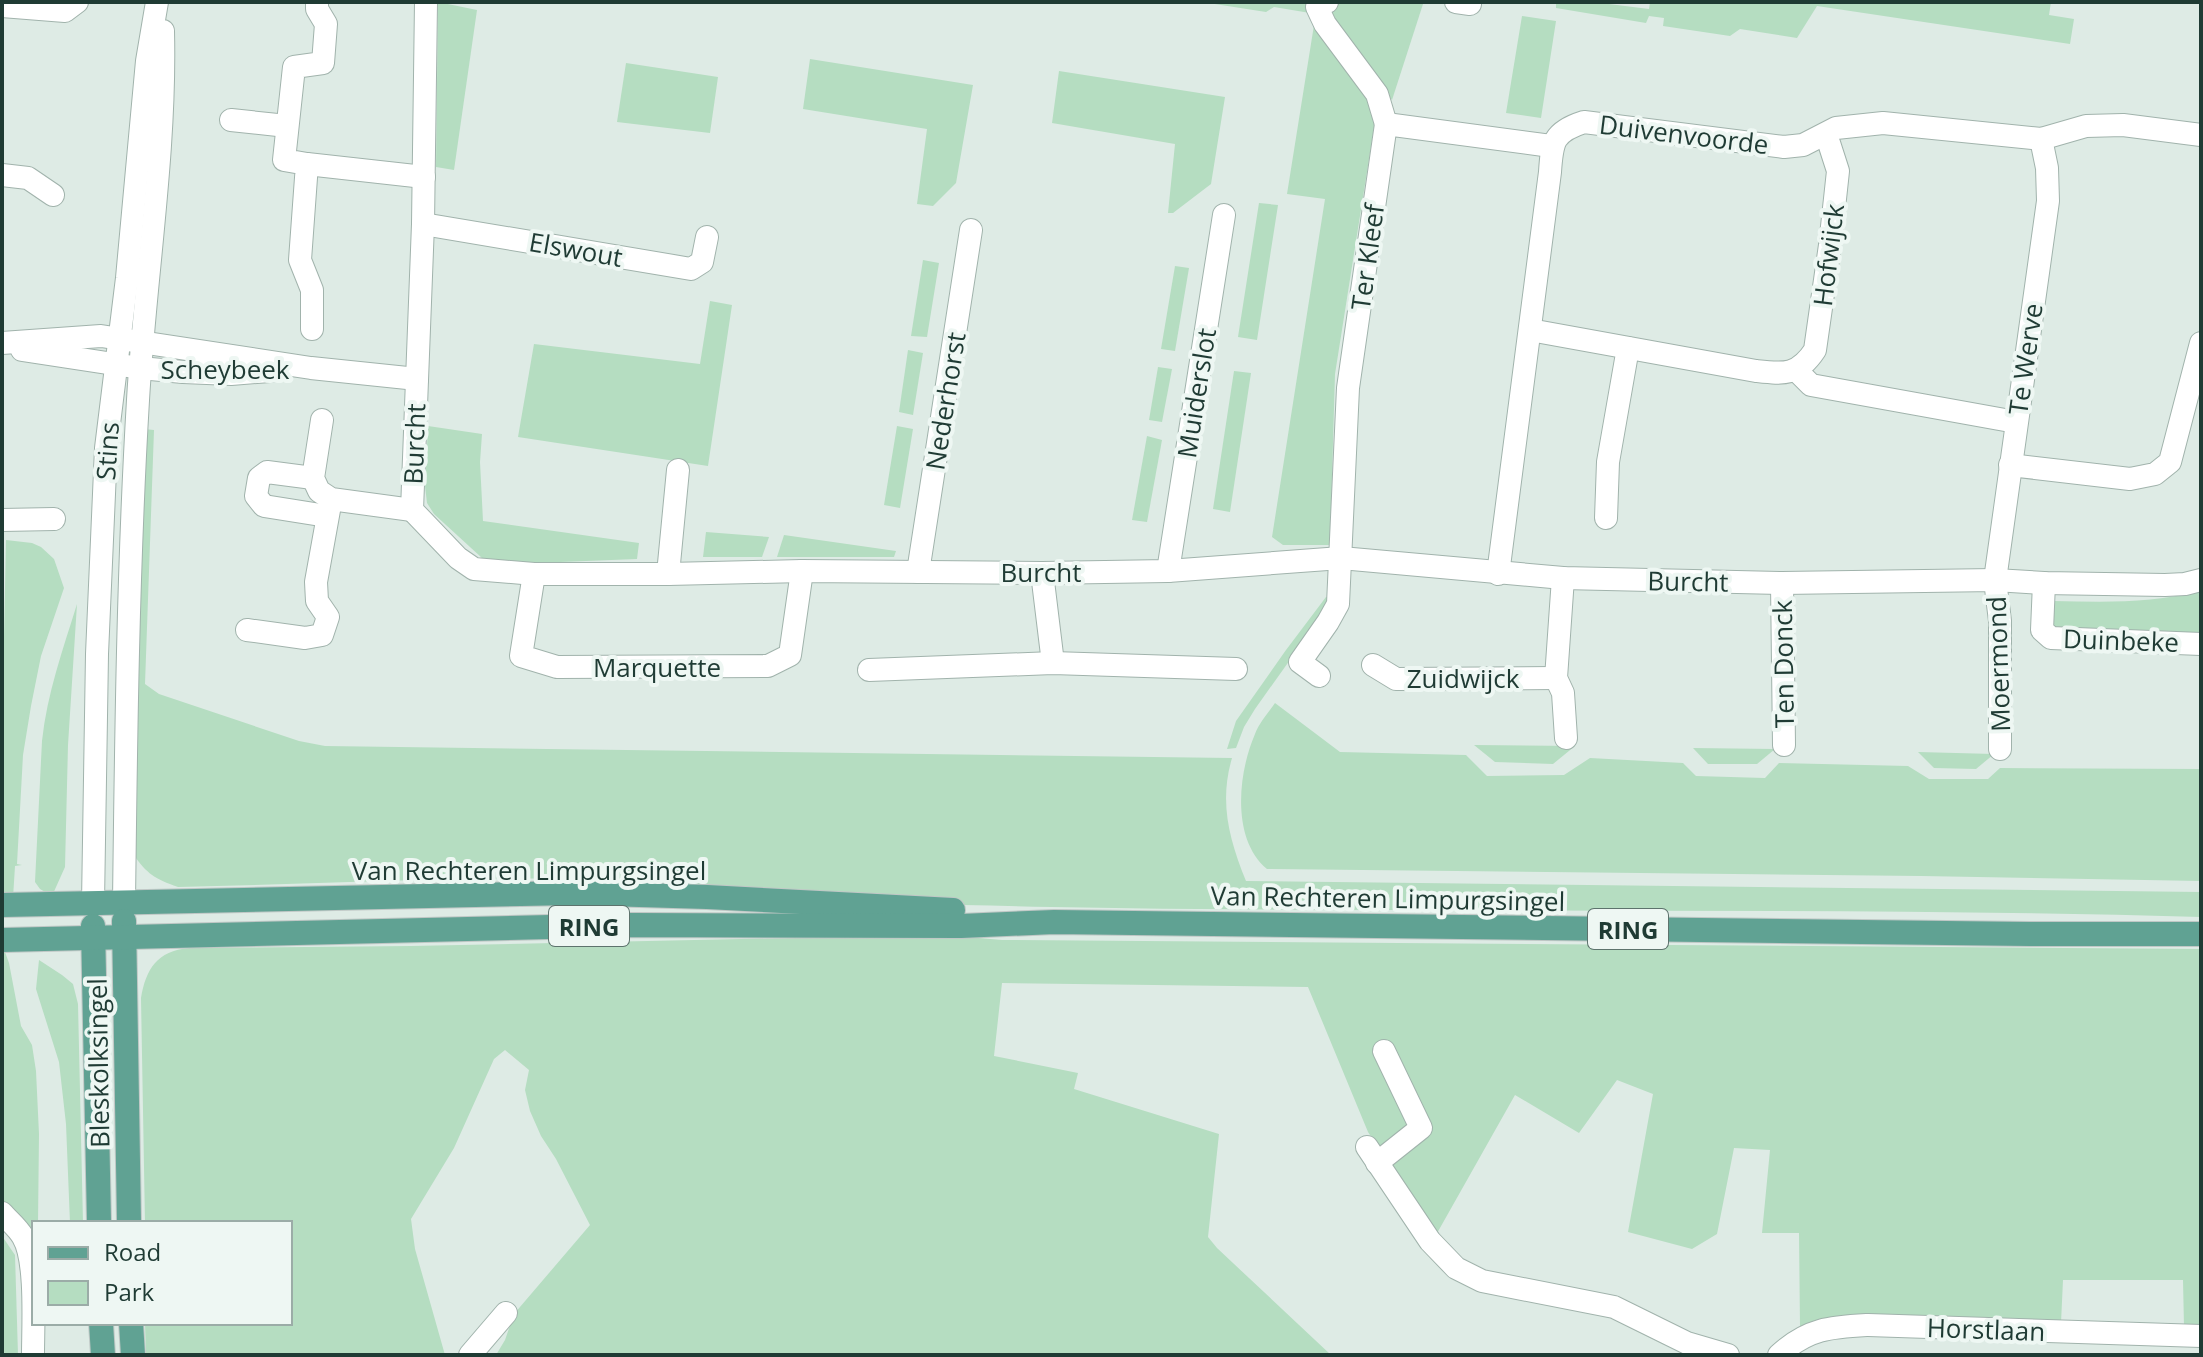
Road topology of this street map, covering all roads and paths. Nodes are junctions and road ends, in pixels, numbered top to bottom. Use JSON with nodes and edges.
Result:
{"nodes":[{"id":1,"x":77,"y":2,"type":"edge"},
{"id":2,"x":159,"y":2,"type":"edge"},
{"id":3,"x":317,"y":2,"type":"edge"},
{"id":4,"x":426,"y":2,"type":"edge"},
{"id":5,"x":1320,"y":4,"type":"edge"},
{"id":6,"x":2,"y":6,"type":"edge"},
{"id":7,"x":231,"y":120,"type":"dead end"},
{"id":8,"x":1386,"y":124,"type":"junction"},
{"id":9,"x":287,"y":126,"type":"junction"},
{"id":10,"x":1824,"y":135,"type":"junction"},
{"id":11,"x":2201,"y":135,"type":"edge"},
{"id":12,"x":2041,"y":139,"type":"junction"},
{"id":13,"x":1551,"y":146,"type":"junction"},
{"id":14,"x":307,"y":164,"type":"junction"},
{"id":15,"x":2,"y":175,"type":"edge"},
{"id":16,"x":424,"y":177,"type":"junction"},
{"id":17,"x":53,"y":195,"type":"dead end"},
{"id":18,"x":1224,"y":215,"type":"dead end"},
{"id":19,"x":423,"y":224,"type":"junction"},
{"id":20,"x":971,"y":230,"type":"dead end"},
{"id":21,"x":707,"y":237,"type":"dead end"},
{"id":22,"x":312,"y":329,"type":"dead end"},
{"id":23,"x":1530,"y":330,"type":"junction"},
{"id":24,"x":119,"y":338,"type":"junction"},
{"id":25,"x":143,"y":341,"type":"junction"},
{"id":26,"x":2201,"y":343,"type":"edge"},
{"id":27,"x":2,"y":344,"type":"edge"},
{"id":28,"x":1628,"y":348,"type":"junction"},
{"id":29,"x":116,"y":364,"type":"junction"},
{"id":30,"x":140,"y":368,"type":"junction"},
{"id":31,"x":311,"y":368,"type":"junction"},
{"id":32,"x":1796,"y":370,"type":"junction"},
{"id":33,"x":417,"y":379,"type":"junction"},
{"id":34,"x":322,"y":420,"type":"dead end"},
{"id":35,"x":2016,"y":422,"type":"junction"},
{"id":36,"x":2010,"y":465,"type":"junction"},
{"id":37,"x":678,"y":470,"type":"dead end"},
{"id":38,"x":313,"y":478,"type":"junction"},
{"id":39,"x":329,"y":507,"type":"junction"},
{"id":40,"x":412,"y":510,"type":"junction"},
{"id":41,"x":1606,"y":518,"type":"dead end"},
{"id":42,"x":54,"y":519,"type":"dead end"},
{"id":43,"x":2,"y":520,"type":"edge"},
{"id":44,"x":1341,"y":558,"type":"junction"},
{"id":45,"x":802,"y":571,"type":"junction"},
{"id":46,"x":1168,"y":571,"type":"junction"},
{"id":47,"x":918,"y":572,"type":"junction"},
{"id":48,"x":1042,"y":573,"type":"junction"},
{"id":49,"x":534,"y":574,"type":"junction"},
{"id":50,"x":668,"y":574,"type":"junction"},
{"id":51,"x":1498,"y":574,"type":"junction"},
{"id":52,"x":1563,"y":578,"type":"junction"},
{"id":53,"x":1995,"y":580,"type":"junction"},
{"id":54,"x":2201,"y":580,"type":"edge"},
{"id":55,"x":1782,"y":583,"type":"junction"},
{"id":56,"x":2044,"y":583,"type":"junction"},
{"id":57,"x":247,"y":630,"type":"dead end"},
{"id":58,"x":2201,"y":644,"type":"edge"},
{"id":59,"x":1053,"y":663,"type":"junction"},
{"id":60,"x":1373,"y":665,"type":"dead end"},
{"id":61,"x":1236,"y":669,"type":"dead end"},
{"id":62,"x":869,"y":670,"type":"dead end"},
{"id":63,"x":1319,"y":676,"type":"dead end"},
{"id":64,"x":1556,"y":678,"type":"junction"},
{"id":65,"x":1566,"y":738,"type":"dead end"},
{"id":66,"x":1784,"y":745,"type":"dead end"},
{"id":67,"x":2000,"y":749,"type":"dead end"},
{"id":68,"x":93,"y":903,"type":"junction"},
{"id":69,"x":124,"y":903,"type":"junction"},
{"id":70,"x":2,"y":905,"type":"edge"},
{"id":71,"x":1054,"y":922,"type":"junction"},
{"id":72,"x":2201,"y":934,"type":"edge"},
{"id":73,"x":124,"y":936,"type":"junction"},
{"id":74,"x":93,"y":939,"type":"junction"},
{"id":75,"x":2,"y":940,"type":"edge"},
{"id":76,"x":1384,"y":1051,"type":"dead end"},
{"id":77,"x":2,"y":1213,"type":"edge"},
{"id":78,"x":99,"y":1221,"type":"edge"},
{"id":79,"x":129,"y":1221,"type":"edge"},
{"id":80,"x":32,"y":1290,"type":"edge"},
{"id":81,"x":506,"y":1313,"type":"dead end"},
{"id":82,"x":33,"y":1325,"type":"edge"},
{"id":83,"x":101,"y":1325,"type":"edge"},
{"id":84,"x":131,"y":1325,"type":"edge"},
{"id":85,"x":2201,"y":1336,"type":"edge"},
{"id":86,"x":33,"y":1355,"type":"edge"},
{"id":87,"x":103,"y":1355,"type":"edge"},
{"id":88,"x":133,"y":1355,"type":"edge"},
{"id":89,"x":470,"y":1355,"type":"edge"},
{"id":90,"x":1728,"y":1355,"type":"edge"},
{"id":91,"x":1779,"y":1355,"type":"edge"}],
"edges":[{"from":1,"to":6,"type":"street"},
{"from":2,"to":24,"type":"street","name":"Stins"},
{"from":2,"to":25,"type":"street","name":"Stins"},
{"from":3,"to":9,"type":"street"},
{"from":4,"to":16,"type":"street","name":"Burcht"},
{"from":5,"to":8,"type":"street"},
{"from":7,"to":9,"type":"street"},
{"from":8,"to":13,"type":"street"},
{"from":8,"to":44,"type":"street","name":"Ter Kleef"},
{"from":9,"to":14,"type":"street"},
{"from":10,"to":12,"type":"street","name":"Duivenvoorde"},
{"from":10,"to":13,"type":"street","name":"Duivenvoorde"},
{"from":10,"to":32,"type":"street","name":"Hofwijck"},
{"from":11,"to":12,"type":"street","name":"Duivenvoorde"},
{"from":12,"to":35,"type":"street","name":"Te Werve"},
{"from":13,"to":23,"type":"street"},
{"from":14,"to":16,"type":"street"},
{"from":14,"to":22,"type":"street"},
{"from":15,"to":17,"type":"street"},
{"from":16,"to":19,"type":"street","name":"Burcht"},
{"from":18,"to":46,"type":"street","name":"Muiderslot"},
{"from":19,"to":21,"type":"street","name":"Elswout"},
{"from":19,"to":33,"type":"street","name":"Burcht"},
{"from":20,"to":47,"type":"street","name":"Nederhorst"},
{"from":23,"to":28,"type":"street"},
{"from":23,"to":51,"type":"street"},
{"from":24,"to":25,"type":"street","name":"Scheybeek"},
{"from":24,"to":27,"type":"street","name":"Scheybeek"},
{"from":24,"to":29,"type":"street","name":"Stins"},
{"from":25,"to":30,"type":"street","name":"Stins"},
{"from":25,"to":31,"type":"street","name":"Scheybeek"},
{"from":26,"to":36,"type":"street"},
{"from":27,"to":29,"type":"street","name":"Scheybeek"},
{"from":28,"to":32,"type":"street"},
{"from":28,"to":41,"type":"street"},
{"from":29,"to":30,"type":"street","name":"Scheybeek"},
{"from":29,"to":68,"type":"street","name":"Stins"},
{"from":30,"to":31,"type":"street","name":"Scheybeek"},
{"from":30,"to":69,"type":"street","name":"Stins"},
{"from":31,"to":33,"type":"street","name":"Scheybeek"},
{"from":32,"to":35,"type":"street"},
{"from":33,"to":40,"type":"street","name":"Burcht"},
{"from":34,"to":38,"type":"street"},
{"from":35,"to":36,"type":"street","name":"Te Werve"},
{"from":36,"to":53,"type":"street","name":"Te Werve"},
{"from":37,"to":50,"type":"street"},
{"from":38,"to":39,"type":"street"},
{"from":38,"to":39,"type":"street"},
{"from":39,"to":40,"type":"street"},
{"from":39,"to":57,"type":"street"},
{"from":40,"to":49,"type":"street","name":"Burcht"},
{"from":42,"to":43,"type":"street"},
{"from":44,"to":46,"type":"street","name":"Burcht"},
{"from":44,"to":51,"type":"street","name":"Burcht"},
{"from":44,"to":63,"type":"street","name":"Ter Kleef"},
{"from":45,"to":47,"type":"street","name":"Burcht"},
{"from":45,"to":49,"type":"street","name":"Marquette"},
{"from":45,"to":50,"type":"street","name":"Burcht"},
{"from":46,"to":48,"type":"street","name":"Burcht"},
{"from":47,"to":48,"type":"street","name":"Burcht"},
{"from":48,"to":59,"type":"street"},
{"from":49,"to":50,"type":"street","name":"Burcht"},
{"from":51,"to":52,"type":"street","name":"Burcht"},
{"from":52,"to":55,"type":"street","name":"Burcht"},
{"from":52,"to":64,"type":"street","name":"Zuidwijck"},
{"from":53,"to":55,"type":"street","name":"Burcht"},
{"from":53,"to":56,"type":"street","name":"Burcht"},
{"from":53,"to":67,"type":"street","name":"Moermond"},
{"from":54,"to":56,"type":"street","name":"Burcht"},
{"from":55,"to":66,"type":"street","name":"Ten Donck"},
{"from":56,"to":58,"type":"street","name":"Duinbeke"},
{"from":59,"to":61,"type":"street"},
{"from":59,"to":62,"type":"street"},
{"from":60,"to":64,"type":"street","name":"Zuidwijck"},
{"from":64,"to":65,"type":"street","name":"Zuidwijck"},
{"from":68,"to":69,"type":"main road","name":"Van Rechteren Limpurgsingel","number":"RING"},
{"from":68,"to":70,"type":"main road","name":"Van Rechteren Limpurgsingel"},
{"from":68,"to":74,"type":"main road","name":"Bleskolksingel"},
{"from":69,"to":71,"type":"main road","name":"Van Rechteren Limpurgsingel","number":"RING"},
{"from":69,"to":73,"type":"main road","name":"Bleskolksingel"},
{"from":71,"to":72,"type":"main road","name":"Van Rechteren Limpurgsingel","number":"RING"},
{"from":71,"to":73,"type":"main road","name":"Van Rechteren Limpurgsingel","number":"RING"},
{"from":73,"to":74,"type":"main road","name":"Van Rechteren Limpurgsingel","number":"RING"},
{"from":73,"to":79,"type":"main road","name":"Bleskolksingel"},
{"from":74,"to":75,"type":"main road","name":"Van Rechteren Limpurgsingel"},
{"from":74,"to":78,"type":"main road","name":"Bleskolksingel"},
{"from":76,"to":90,"type":"street"},
{"from":77,"to":80,"type":"street"},
{"from":81,"to":89,"type":"street"},
{"from":82,"to":86,"type":"street"},
{"from":83,"to":87,"type":"main road"},
{"from":84,"to":88,"type":"main road"},
{"from":85,"to":91,"type":"street","name":"Horstlaan"}]}
